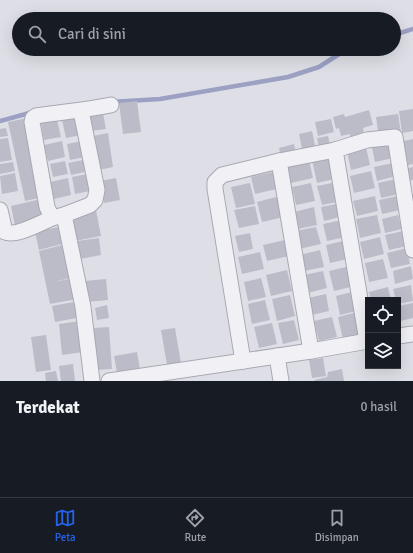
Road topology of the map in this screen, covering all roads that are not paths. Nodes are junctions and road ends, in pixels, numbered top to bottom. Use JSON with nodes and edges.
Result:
{"nodes":[{"id":1,"x":111,"y":105,"type":"dead end"},
{"id":2,"x":81,"y":111,"type":"junction"},
{"id":3,"x":335,"y":150,"type":"junction"},
{"id":4,"x":279,"y":161,"type":"junction"},
{"id":5,"x":0,"y":210,"type":"edge"},
{"id":6,"x":58,"y":216,"type":"junction"},
{"id":7,"x":413,"y":250,"type":"edge"},
{"id":8,"x":367,"y":333,"type":"edge"},
{"id":9,"x":413,"y":334,"type":"edge"},
{"id":10,"x":401,"y":336,"type":"edge"},
{"id":11,"x":365,"y":342,"type":"edge"},
{"id":12,"x":311,"y":351,"type":"junction"},
{"id":13,"x":277,"y":356,"type":"junction"},
{"id":14,"x":244,"y":361,"type":"junction"},
{"id":15,"x":92,"y":381,"type":"edge"},
{"id":16,"x":109,"y":381,"type":"edge"},
{"id":17,"x":281,"y":381,"type":"edge"}],
"edges":[{"from":1,"to":2,"type":"street"},
{"from":2,"to":6,"type":"street"},
{"from":2,"to":6,"type":"street"},
{"from":3,"to":4,"type":"street"},
{"from":3,"to":7,"type":"street"},
{"from":3,"to":8,"type":"street"},
{"from":4,"to":12,"type":"street"},
{"from":4,"to":14,"type":"street"},
{"from":5,"to":6,"type":"street"},
{"from":6,"to":15,"type":"street"},
{"from":9,"to":10,"type":"street"},
{"from":11,"to":12,"type":"street"},
{"from":12,"to":13,"type":"street"},
{"from":13,"to":14,"type":"street"},
{"from":13,"to":17,"type":"street"},
{"from":14,"to":16,"type":"street"}]}
